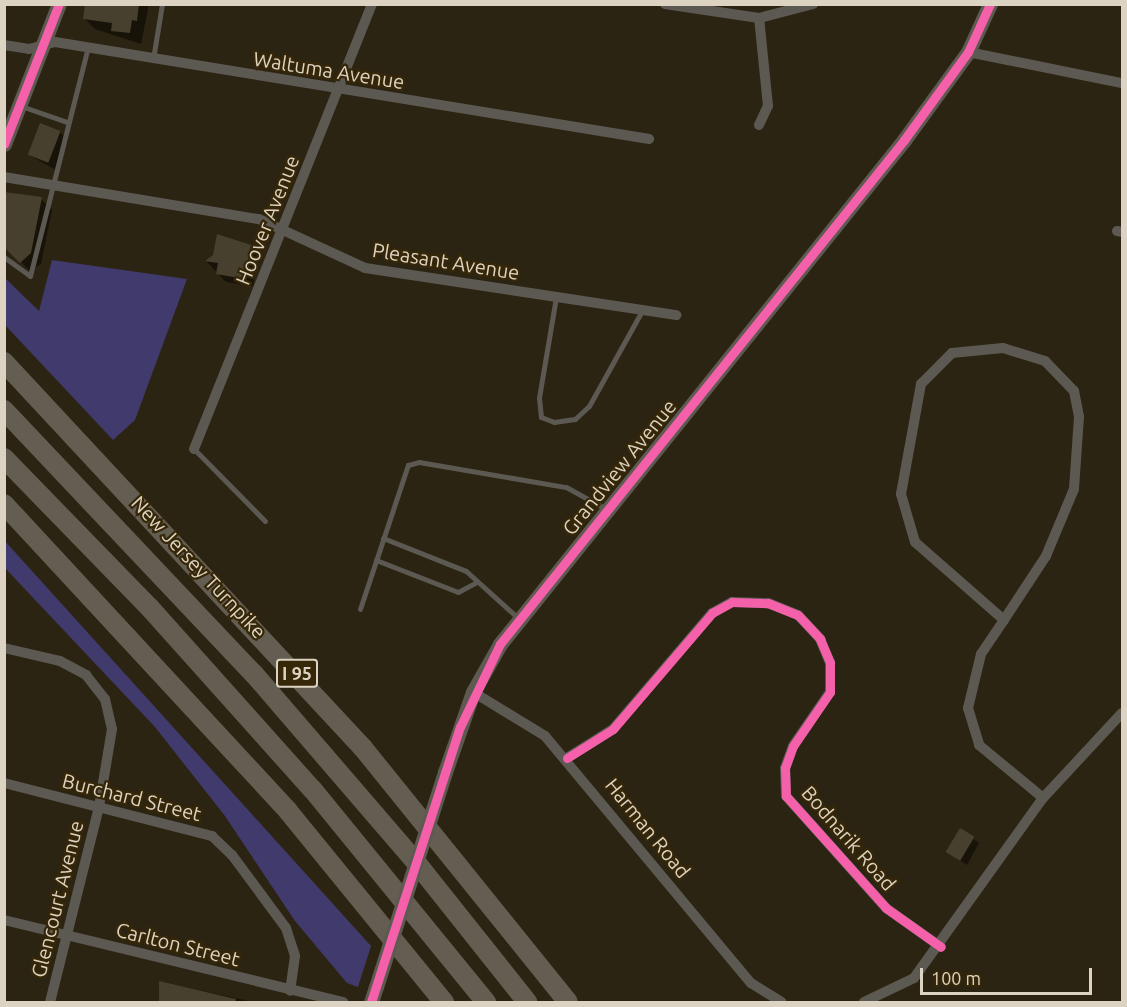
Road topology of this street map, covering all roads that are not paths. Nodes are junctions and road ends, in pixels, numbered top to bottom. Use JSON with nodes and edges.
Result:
{"nodes":[{"id":1,"x":59,"y":4,"type":"edge"},
{"id":2,"x":162,"y":4,"type":"edge"},
{"id":3,"x":372,"y":4,"type":"edge"},
{"id":4,"x":665,"y":4,"type":"edge"},
{"id":5,"x":813,"y":4,"type":"edge"},
{"id":6,"x":990,"y":4,"type":"edge"},
{"id":7,"x":686,"y":6,"type":"edge"},
{"id":8,"x":759,"y":18,"type":"junction"},
{"id":9,"x":4,"y":45,"type":"edge"},
{"id":10,"x":43,"y":46,"type":"junction"},
{"id":11,"x":88,"y":47,"type":"junction"},
{"id":12,"x":968,"y":52,"type":"junction"},
{"id":13,"x":153,"y":59,"type":"junction"},
{"id":14,"x":1122,"y":83,"type":"edge"},
{"id":15,"x":338,"y":91,"type":"junction"},
{"id":16,"x":20,"y":105,"type":"junction"},
{"id":17,"x":67,"y":122,"type":"junction"},
{"id":18,"x":759,"y":125,"type":"dead end"},
{"id":19,"x":649,"y":139,"type":"dead end"},
{"id":20,"x":4,"y":144,"type":"edge"},
{"id":21,"x":4,"y":177,"type":"edge"},
{"id":22,"x":53,"y":185,"type":"junction"},
{"id":23,"x":284,"y":228,"type":"junction"},
{"id":24,"x":4,"y":256,"type":"edge"},
{"id":25,"x":556,"y":296,"type":"junction"},
{"id":26,"x":642,"y":309,"type":"junction"},
{"id":27,"x":676,"y":315,"type":"dead end"},
{"id":28,"x":4,"y":362,"type":"edge"},
{"id":29,"x":4,"y":410,"type":"edge"},
{"id":30,"x":194,"y":448,"type":"joint"},
{"id":31,"x":4,"y":458,"type":"edge"},
{"id":32,"x":4,"y":504,"type":"edge"},
{"id":33,"x":608,"y":510,"type":"junction"},
{"id":34,"x":265,"y":521,"type":"dead end"},
{"id":35,"x":383,"y":538,"type":"junction"},
{"id":36,"x":376,"y":560,"type":"junction"},
{"id":37,"x":477,"y":582,"type":"junction"},
{"id":38,"x":360,"y":609,"type":"dead end"},
{"id":39,"x":520,"y":619,"type":"junction"},
{"id":40,"x":1004,"y":620,"type":"junction"},
{"id":41,"x":4,"y":648,"type":"edge"},
{"id":42,"x":473,"y":692,"type":"junction"},
{"id":43,"x":1122,"y":713,"type":"edge"},
{"id":44,"x":567,"y":758,"type":"junction"},
{"id":45,"x":4,"y":783,"type":"edge"},
{"id":46,"x":1042,"y":798,"type":"junction"},
{"id":47,"x":99,"y":807,"type":"junction"},
{"id":48,"x":4,"y":920,"type":"edge"},
{"id":49,"x":66,"y":935,"type":"junction"},
{"id":50,"x":941,"y":947,"type":"junction"},
{"id":51,"x":290,"y":991,"type":"junction"},
{"id":52,"x":50,"y":1002,"type":"edge"},
{"id":53,"x":344,"y":1002,"type":"edge"},
{"id":54,"x":371,"y":1002,"type":"edge"},
{"id":55,"x":444,"y":1002,"type":"edge"},
{"id":56,"x":486,"y":1002,"type":"edge"},
{"id":57,"x":527,"y":1002,"type":"edge"},
{"id":58,"x":568,"y":1002,"type":"edge"},
{"id":59,"x":782,"y":1002,"type":"edge"},
{"id":60,"x":864,"y":1002,"type":"edge"}],
"edges":[{"from":1,"to":10,"type":"street"},
{"from":2,"to":13,"type":"lane"},
{"from":3,"to":15,"type":"street","name":"Hoover Avenue"},
{"from":4,"to":7,"type":"street"},
{"from":5,"to":8,"type":"street"},
{"from":6,"to":12,"type":"street","name":"Grandview Avenue"},
{"from":7,"to":8,"type":"street"},
{"from":8,"to":18,"type":"street"},
{"from":9,"to":10,"type":"street","name":"Waltuma Avenue"},
{"from":10,"to":11,"type":"street","name":"Waltuma Avenue"},
{"from":10,"to":16,"type":"street"},
{"from":11,"to":13,"type":"street","name":"Waltuma Avenue"},
{"from":11,"to":17,"type":"lane"},
{"from":12,"to":14,"type":"street"},
{"from":12,"to":33,"type":"street","name":"Grandview Avenue"},
{"from":13,"to":15,"type":"street","name":"Waltuma Avenue"},
{"from":15,"to":19,"type":"street","name":"Waltuma Avenue"},
{"from":15,"to":23,"type":"street","name":"Hoover Avenue"},
{"from":16,"to":17,"type":"lane"},
{"from":16,"to":20,"type":"street"},
{"from":17,"to":22,"type":"lane"},
{"from":21,"to":22,"type":"street","name":"Pleasant Avenue"},
{"from":22,"to":23,"type":"street","name":"Pleasant Avenue"},
{"from":22,"to":24,"type":"lane"},
{"from":23,"to":25,"type":"street","name":"Pleasant Avenue"},
{"from":23,"to":30,"type":"street","name":"Hoover Avenue"},
{"from":25,"to":26,"type":"street","name":"Pleasant Avenue"},
{"from":25,"to":26,"type":"lane"},
{"from":26,"to":27,"type":"street","name":"Pleasant Avenue"},
{"from":28,"to":58,"type":"highway","name":"New Jersey Turnpike","number":"I 95"},
{"from":29,"to":57,"type":"highway","name":"New Jersey Turnpike","number":"I 95"},
{"from":30,"to":34,"type":"lane"},
{"from":31,"to":56,"type":"highway"},
{"from":32,"to":55,"type":"highway"},
{"from":33,"to":35,"type":"lane"},
{"from":33,"to":39,"type":"street","name":"Grandview Avenue"},
{"from":35,"to":36,"type":"lane"},
{"from":35,"to":37,"type":"lane"},
{"from":36,"to":37,"type":"lane"},
{"from":36,"to":38,"type":"lane"},
{"from":37,"to":39,"type":"lane"},
{"from":39,"to":42,"type":"street","name":"Grandview Avenue"},
{"from":40,"to":40,"type":"street"},
{"from":40,"to":46,"type":"street"},
{"from":41,"to":47,"type":"street","name":"Glencourt Avenue"},
{"from":42,"to":44,"type":"street","name":"Harman Road"},
{"from":42,"to":54,"type":"street","name":"Grandview Avenue","bridge":true},
{"from":43,"to":46,"type":"street"},
{"from":44,"to":50,"type":"street","name":"Bodnarik Road"},
{"from":44,"to":59,"type":"street","name":"Harman Road"},
{"from":45,"to":47,"type":"street","name":"Burchard Street"},
{"from":46,"to":50,"type":"street"},
{"from":47,"to":49,"type":"street","name":"Glencourt Avenue"},
{"from":47,"to":51,"type":"street","name":"Burchard Street"},
{"from":48,"to":49,"type":"street","name":"Carlton Street"},
{"from":49,"to":51,"type":"street","name":"Carlton Street"},
{"from":49,"to":52,"type":"street","name":"Glencourt Avenue"},
{"from":50,"to":60,"type":"street"},
{"from":51,"to":53,"type":"street","name":"Carlton Street"}]}
